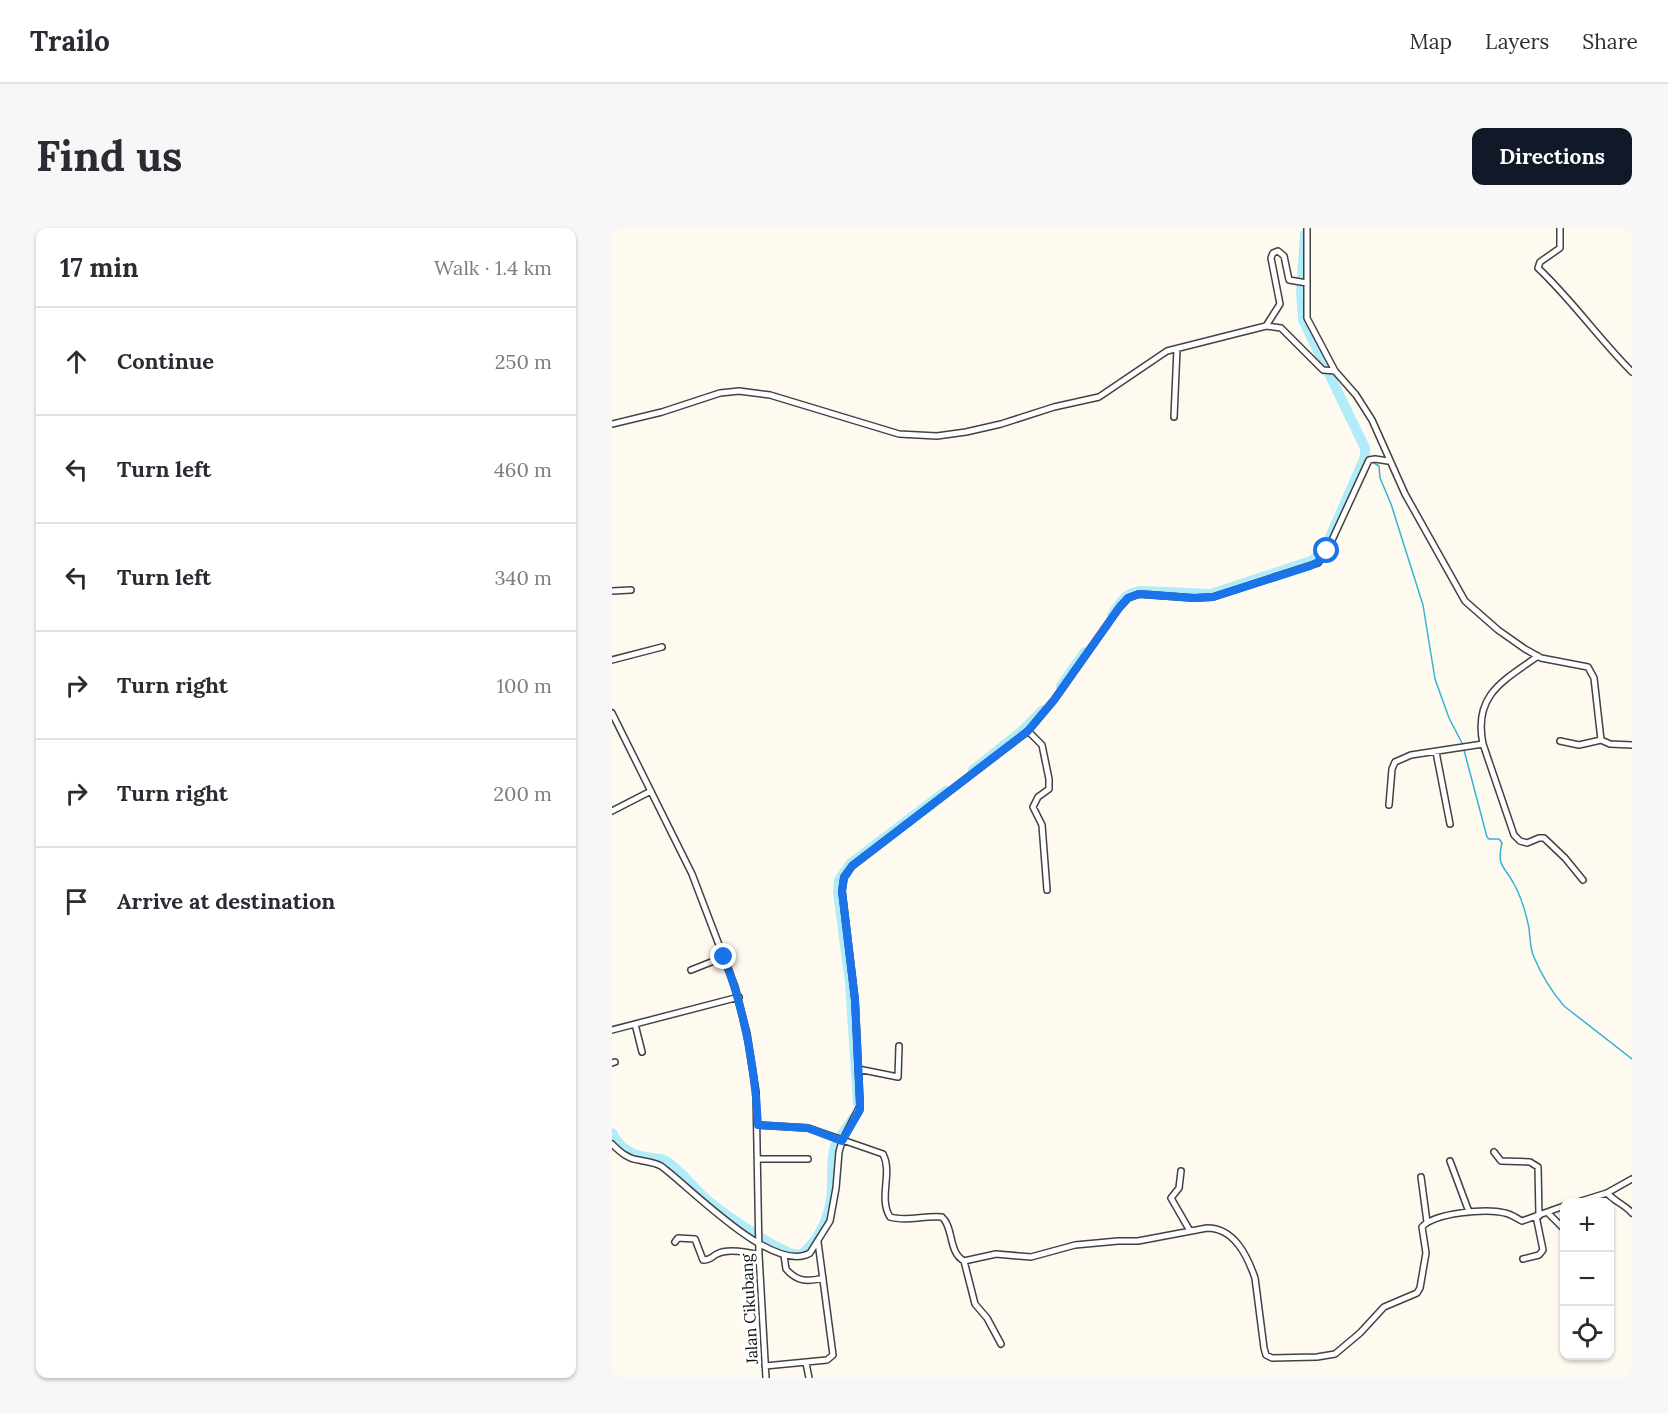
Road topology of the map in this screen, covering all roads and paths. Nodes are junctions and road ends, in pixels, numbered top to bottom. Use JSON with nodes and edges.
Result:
{"nodes":[{"id":1,"x":1307,"y":228,"type":"edge"},
{"id":2,"x":1560,"y":228,"type":"edge"},
{"id":3,"x":1303,"y":283,"type":"junction"},
{"id":4,"x":1266,"y":326,"type":"junction"},
{"id":5,"x":1177,"y":349,"type":"junction"},
{"id":6,"x":1330,"y":371,"type":"junction"},
{"id":7,"x":1632,"y":372,"type":"edge"},
{"id":8,"x":1174,"y":417,"type":"dead end"},
{"id":9,"x":612,"y":424,"type":"edge"},
{"id":10,"x":1388,"y":461,"type":"junction"},
{"id":11,"x":631,"y":590,"type":"dead end"},
{"id":12,"x":612,"y":591,"type":"edge"},
{"id":13,"x":662,"y":647,"type":"dead end"},
{"id":14,"x":1538,"y":656,"type":"junction"},
{"id":15,"x":612,"y":660,"type":"edge"},
{"id":16,"x":612,"y":713,"type":"edge"},
{"id":17,"x":615,"y":728,"type":"edge"},
{"id":18,"x":1028,"y":731,"type":"junction"},
{"id":19,"x":1601,"y":740,"type":"junction"},
{"id":20,"x":1560,"y":741,"type":"dead end"},
{"id":21,"x":1483,"y":744,"type":"junction"},
{"id":22,"x":1632,"y":745,"type":"edge"},
{"id":23,"x":1436,"y":752,"type":"junction"},
{"id":24,"x":651,"y":791,"type":"junction"},
{"id":25,"x":1389,"y":806,"type":"dead end"},
{"id":26,"x":612,"y":811,"type":"edge"},
{"id":27,"x":1450,"y":824,"type":"dead end"},
{"id":28,"x":1583,"y":880,"type":"dead end"},
{"id":29,"x":1047,"y":890,"type":"dead end"},
{"id":30,"x":724,"y":957,"type":"junction"},
{"id":31,"x":691,"y":970,"type":"dead end"},
{"id":32,"x":739,"y":998,"type":"junction"},
{"id":33,"x":635,"y":1024,"type":"junction"},
{"id":34,"x":612,"y":1030,"type":"edge"},
{"id":35,"x":899,"y":1046,"type":"dead end"},
{"id":36,"x":642,"y":1053,"type":"dead end"},
{"id":37,"x":858,"y":1070,"type":"junction"},
{"id":38,"x":758,"y":1125,"type":"junction"},
{"id":39,"x":838,"y":1140,"type":"junction"},
{"id":40,"x":612,"y":1144,"type":"edge"},
{"id":41,"x":1494,"y":1152,"type":"dead end"},
{"id":42,"x":758,"y":1159,"type":"junction"},
{"id":43,"x":808,"y":1159,"type":"dead end"},
{"id":44,"x":1450,"y":1161,"type":"dead end"},
{"id":45,"x":1181,"y":1172,"type":"dead end"},
{"id":46,"x":1421,"y":1177,"type":"dead end"},
{"id":47,"x":1632,"y":1179,"type":"edge"},
{"id":48,"x":1607,"y":1193,"type":"junction"},
{"id":49,"x":1592,"y":1198,"type":"edge"},
{"id":50,"x":1560,"y":1208,"type":"edge"},
{"id":51,"x":1469,"y":1212,"type":"junction"},
{"id":52,"x":1548,"y":1213,"type":"junction"},
{"id":53,"x":1632,"y":1213,"type":"edge"},
{"id":54,"x":1538,"y":1216,"type":"junction"},
{"id":55,"x":1427,"y":1222,"type":"junction"},
{"id":56,"x":1560,"y":1224,"type":"edge"},
{"id":57,"x":1190,"y":1231,"type":"junction"},
{"id":58,"x":759,"y":1237,"type":"junction"},
{"id":59,"x":675,"y":1242,"type":"dead end"},
{"id":60,"x":818,"y":1242,"type":"junction"},
{"id":61,"x":759,"y":1255,"type":"junction"},
{"id":62,"x":784,"y":1255,"type":"junction"},
{"id":63,"x":1523,"y":1259,"type":"dead end"},
{"id":64,"x":964,"y":1261,"type":"junction"},
{"id":65,"x":823,"y":1278,"type":"junction"},
{"id":66,"x":1001,"y":1344,"type":"dead end"},
{"id":67,"x":806,"y":1363,"type":"junction"},
{"id":68,"x":765,"y":1366,"type":"junction"},
{"id":69,"x":766,"y":1378,"type":"edge"},
{"id":70,"x":809,"y":1378,"type":"edge"}],
"edges":[{"from":1,"to":3,"type":"street"},
{"from":2,"to":7,"type":"street"},
{"from":3,"to":4,"type":"street"},
{"from":3,"to":6,"type":"street"},
{"from":4,"to":5,"type":"street"},
{"from":4,"to":6,"type":"street"},
{"from":5,"to":8,"type":"street"},
{"from":5,"to":9,"type":"street"},
{"from":6,"to":10,"type":"street"},
{"from":10,"to":14,"type":"street"},
{"from":10,"to":18,"type":"street"},
{"from":11,"to":12,"type":"street"},
{"from":13,"to":15,"type":"street"},
{"from":14,"to":19,"type":"street"},
{"from":14,"to":21,"type":"street"},
{"from":16,"to":17,"type":"street","name":"Jalan Cikubang"},
{"from":17,"to":24,"type":"street","name":"Jalan Cikubang"},
{"from":18,"to":29,"type":"street"},
{"from":18,"to":37,"type":"street"},
{"from":19,"to":20,"type":"street"},
{"from":19,"to":22,"type":"street"},
{"from":21,"to":23,"type":"street"},
{"from":21,"to":28,"type":"street"},
{"from":23,"to":25,"type":"street"},
{"from":23,"to":27,"type":"street"},
{"from":24,"to":26,"type":"street"},
{"from":24,"to":30,"type":"street","name":"Jalan Cikubang"},
{"from":30,"to":31,"type":"street"},
{"from":30,"to":32,"type":"street","name":"Jalan Cikubang"},
{"from":32,"to":33,"type":"street"},
{"from":32,"to":38,"type":"street","name":"Jalan Cikubang"},
{"from":33,"to":34,"type":"street"},
{"from":33,"to":36,"type":"street"},
{"from":35,"to":37,"type":"street"},
{"from":37,"to":39,"type":"street"},
{"from":38,"to":39,"type":"street"},
{"from":38,"to":42,"type":"street","name":"Jalan Cikubang"},
{"from":39,"to":60,"type":"street"},
{"from":39,"to":64,"type":"street"},
{"from":40,"to":58,"type":"street"},
{"from":41,"to":54,"type":"street"},
{"from":42,"to":43,"type":"street"},
{"from":42,"to":58,"type":"street","name":"Jalan Cikubang"},
{"from":44,"to":51,"type":"street"},
{"from":45,"to":57,"type":"street"},
{"from":46,"to":55,"type":"street"},
{"from":47,"to":48,"type":"street"},
{"from":48,"to":49,"type":"street"},
{"from":48,"to":53,"type":"street"},
{"from":50,"to":52,"type":"street"},
{"from":51,"to":54,"type":"street"},
{"from":51,"to":55,"type":"street"},
{"from":52,"to":54,"type":"street"},
{"from":52,"to":56,"type":"street"},
{"from":54,"to":63,"type":"street"},
{"from":55,"to":57,"type":"street"},
{"from":57,"to":64,"type":"street"},
{"from":58,"to":61,"type":"street","name":"Jalan Cikubang"},
{"from":58,"to":62,"type":"street"},
{"from":59,"to":61,"type":"street"},
{"from":60,"to":62,"type":"street"},
{"from":60,"to":65,"type":"street"},
{"from":61,"to":68,"type":"street","name":"Jalan Cikubang"},
{"from":62,"to":65,"type":"street"},
{"from":64,"to":66,"type":"street"},
{"from":65,"to":67,"type":"street"},
{"from":67,"to":68,"type":"street"},
{"from":67,"to":70,"type":"street"},
{"from":68,"to":69,"type":"street","name":"Jalan Cikubang"}]}
